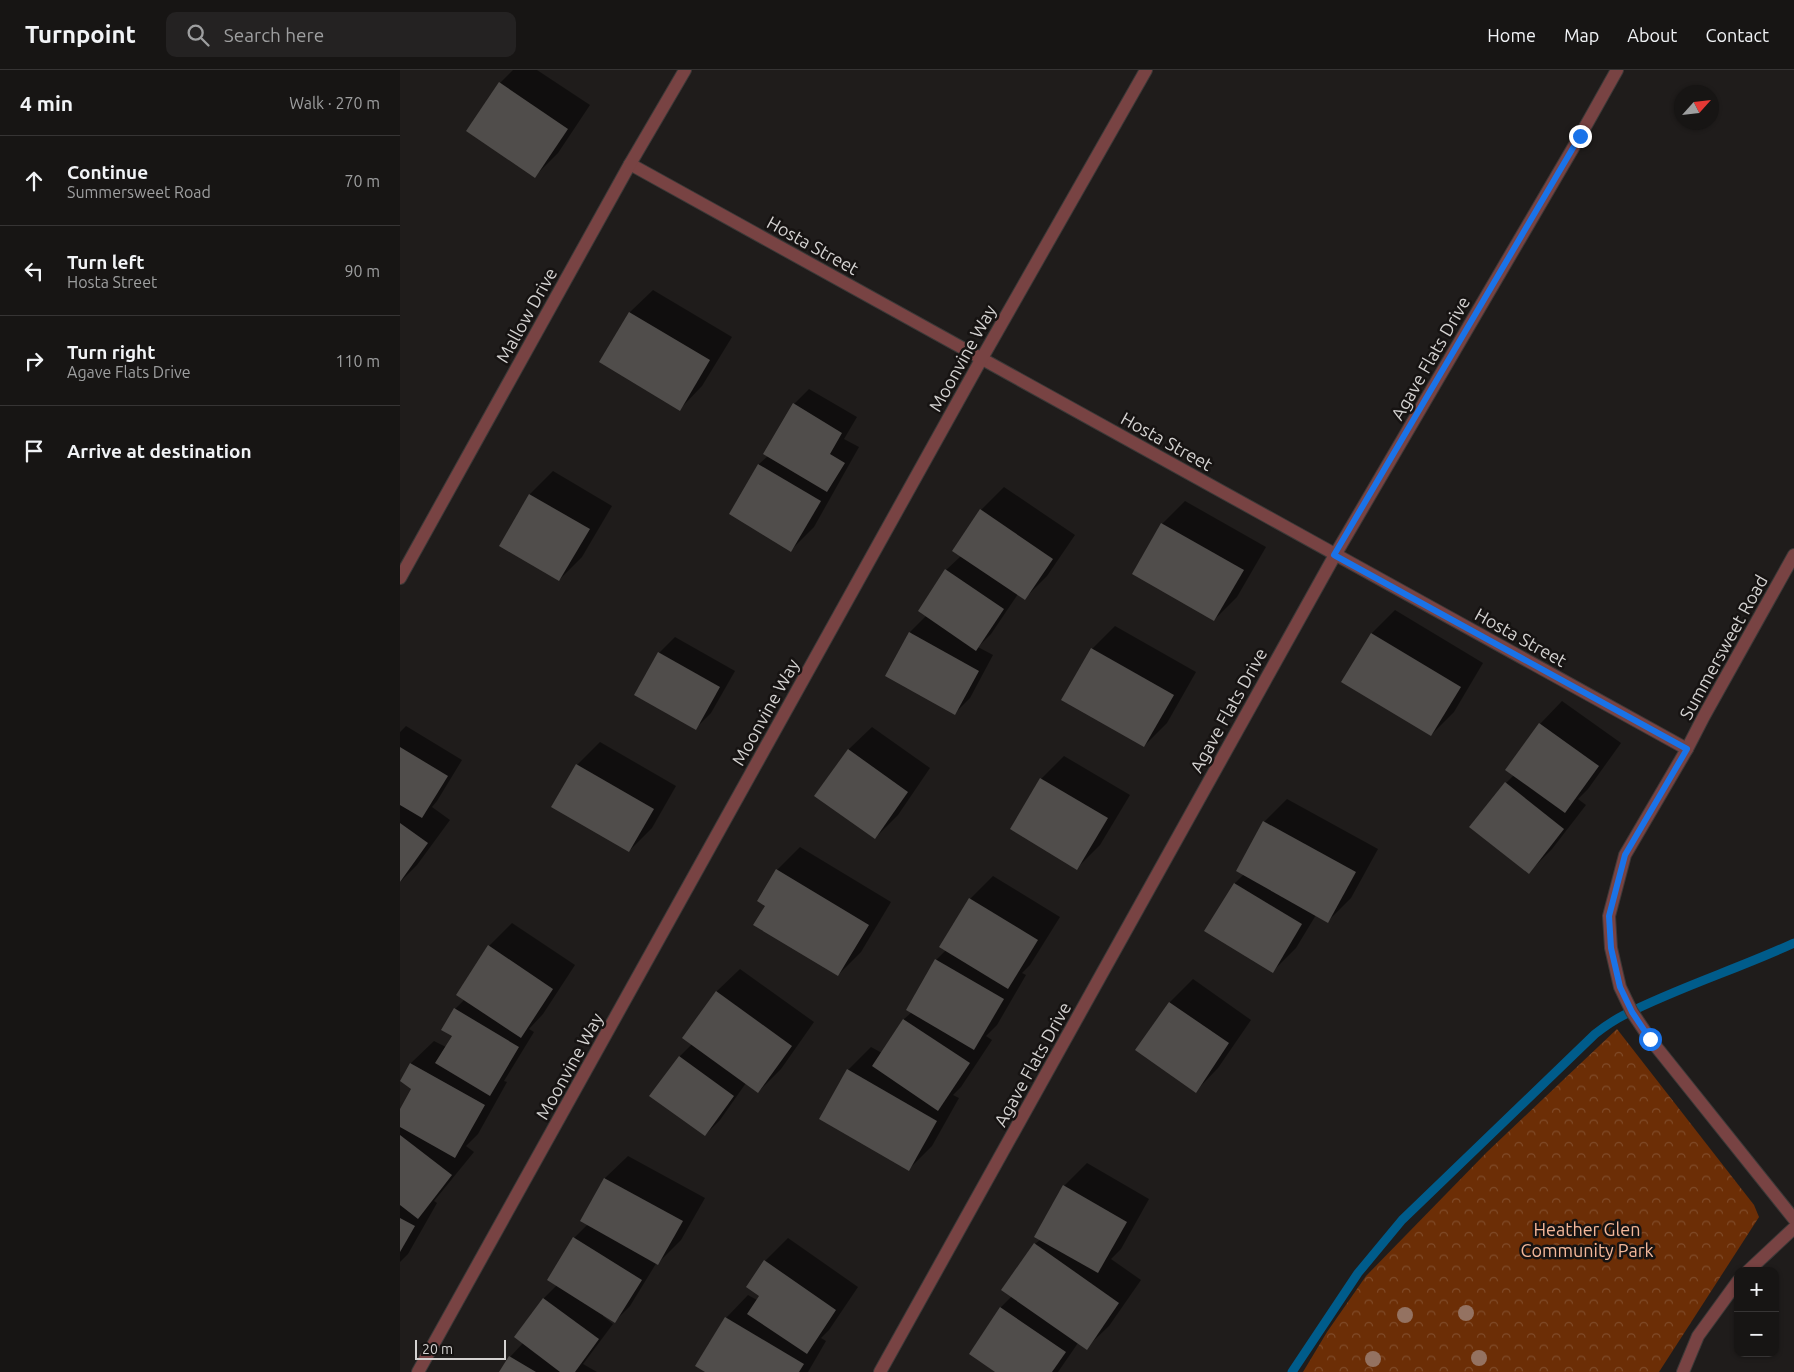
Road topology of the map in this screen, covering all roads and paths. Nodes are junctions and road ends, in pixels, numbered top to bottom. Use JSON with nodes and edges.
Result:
{"nodes":[{"id":1,"x":685,"y":70,"type":"edge"},
{"id":2,"x":1146,"y":70,"type":"edge"},
{"id":3,"x":1617,"y":70,"type":"edge"},
{"id":4,"x":630,"y":164,"type":"junction"},
{"id":5,"x":982,"y":358,"type":"junction"},
{"id":6,"x":1334,"y":555,"type":"junction"},
{"id":7,"x":1794,"y":555,"type":"edge"},
{"id":8,"x":400,"y":578,"type":"edge"},
{"id":9,"x":1687,"y":749,"type":"junction"},
{"id":10,"x":1794,"y":1219,"type":"edge"},
{"id":11,"x":1794,"y":1228,"type":"edge"},
{"id":12,"x":1752,"y":1267,"type":"edge"},
{"id":13,"x":1734,"y":1286,"type":"edge"},
{"id":14,"x":418,"y":1372,"type":"edge"},
{"id":15,"x":880,"y":1372,"type":"edge"},
{"id":16,"x":1683,"y":1372,"type":"edge"}],
"edges":[{"from":1,"to":4,"type":"street","name":"Mallow Drive"},
{"from":2,"to":5,"type":"street","name":"Moonvine Way"},
{"from":3,"to":6,"type":"street","name":"Agave Flats Drive"},
{"from":4,"to":5,"type":"street","name":"Hosta Street"},
{"from":4,"to":8,"type":"street","name":"Mallow Drive"},
{"from":5,"to":6,"type":"street","name":"Hosta Street"},
{"from":5,"to":14,"type":"street","name":"Moonvine Way"},
{"from":6,"to":9,"type":"street","name":"Hosta Street"},
{"from":6,"to":15,"type":"street","name":"Agave Flats Drive"},
{"from":7,"to":9,"type":"street","name":"Summersweet Road"},
{"from":9,"to":10,"type":"street","name":"Summersweet Road"},
{"from":11,"to":12,"type":"street"},
{"from":13,"to":16,"type":"street"}]}
